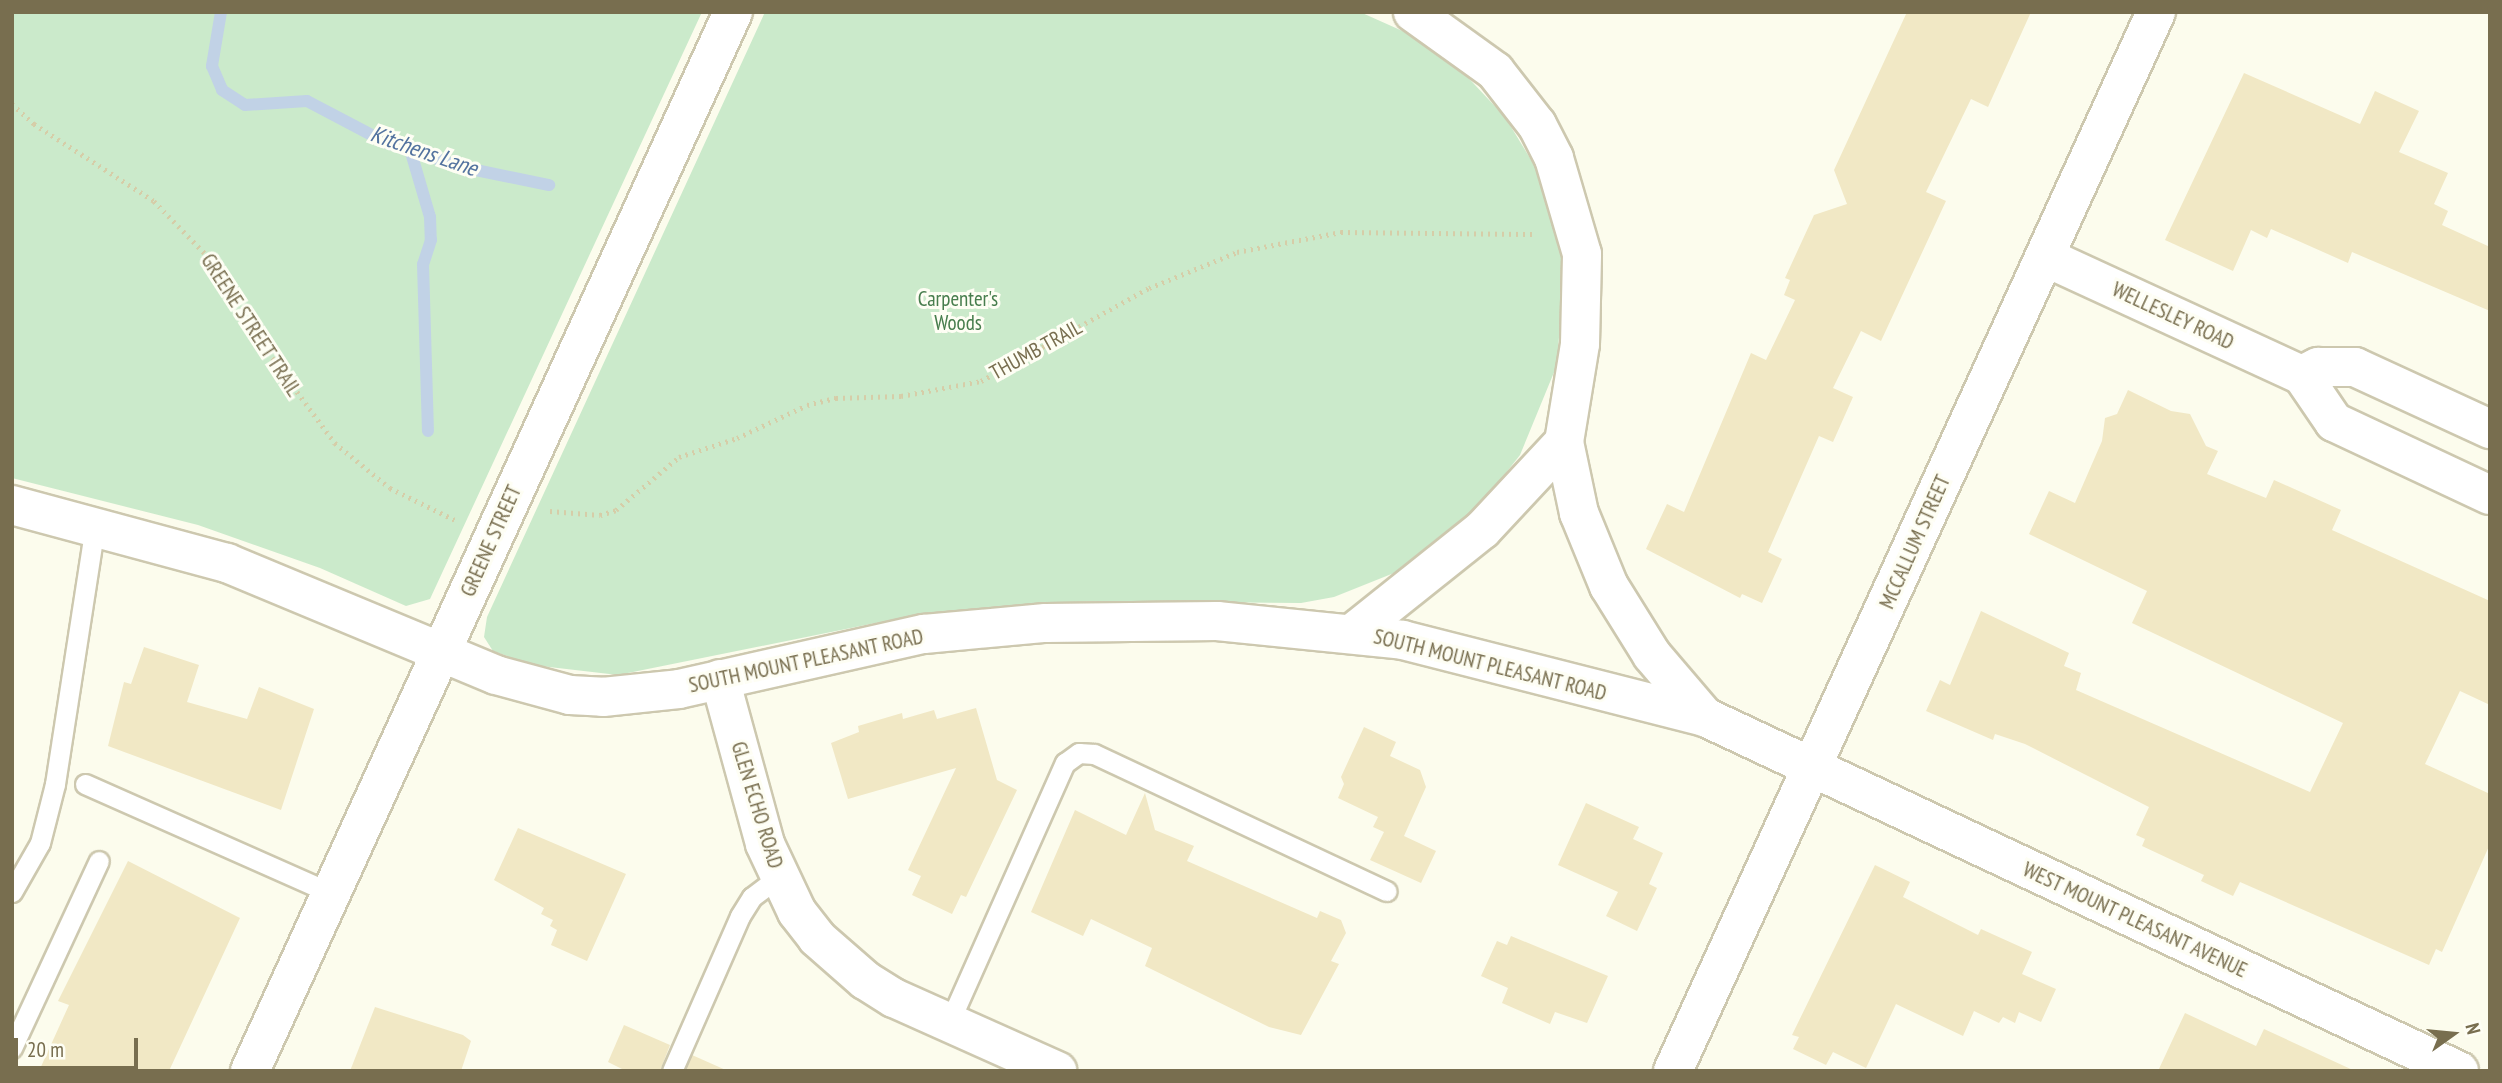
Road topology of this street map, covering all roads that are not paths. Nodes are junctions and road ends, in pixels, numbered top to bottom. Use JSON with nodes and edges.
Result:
{"nodes":[{"id":1,"x":733,"y":12,"type":"edge"},
{"id":2,"x":1413,"y":12,"type":"edge"},
{"id":3,"x":2156,"y":12,"type":"edge"},
{"id":4,"x":2045,"y":257,"type":"junction"},
{"id":5,"x":2302,"y":374,"type":"junction"},
{"id":6,"x":2490,"y":429,"type":"edge"},
{"id":7,"x":1564,"y":442,"type":"junction"},
{"id":8,"x":2490,"y":495,"type":"edge"},
{"id":9,"x":12,"y":506,"type":"edge"},
{"id":10,"x":95,"y":525,"type":"junction"},
{"id":11,"x":1354,"y":632,"type":"junction"},
{"id":12,"x":441,"y":652,"type":"junction"},
{"id":13,"x":720,"y":679,"type":"junction"},
{"id":14,"x":1705,"y":717,"type":"junction"},
{"id":15,"x":1812,"y":770,"type":"junction"},
{"id":16,"x":85,"y":784,"type":"dead end"},
{"id":17,"x":99,"y":861,"type":"dead end"},
{"id":18,"x":779,"y":877,"type":"junction"},
{"id":19,"x":1387,"y":891,"type":"dead end"},
{"id":20,"x":12,"y":892,"type":"edge"},
{"id":21,"x":331,"y":893,"type":"junction"},
{"id":22,"x":949,"y":1023,"type":"junction"},
{"id":23,"x":12,"y":1048,"type":"edge"},
{"id":24,"x":250,"y":1071,"type":"edge"},
{"id":25,"x":672,"y":1071,"type":"edge"},
{"id":26,"x":1057,"y":1071,"type":"edge"},
{"id":27,"x":1673,"y":1071,"type":"edge"},
{"id":28,"x":2459,"y":1071,"type":"edge"}],
"edges":[{"from":1,"to":12,"type":"street","name":"GREENE STREET"},
{"from":2,"to":7,"type":"street"},
{"from":3,"to":4,"type":"street","name":"MCCALLUM STREET"},
{"from":4,"to":5,"type":"street","name":"WELLESLEY ROAD"},
{"from":4,"to":15,"type":"street","name":"MCCALLUM STREET"},
{"from":5,"to":6,"type":"street"},
{"from":5,"to":8,"type":"street"},
{"from":7,"to":11,"type":"street"},
{"from":7,"to":14,"type":"street"},
{"from":9,"to":10,"type":"street","name":"SOUTH MOUNT PLEASANT ROAD"},
{"from":10,"to":12,"type":"street","name":"SOUTH MOUNT PLEASANT ROAD"},
{"from":10,"to":20,"type":"lane"},
{"from":11,"to":13,"type":"street","name":"SOUTH MOUNT PLEASANT ROAD"},
{"from":11,"to":14,"type":"street","name":"SOUTH MOUNT PLEASANT ROAD"},
{"from":12,"to":13,"type":"street","name":"SOUTH MOUNT PLEASANT ROAD"},
{"from":12,"to":21,"type":"street","name":"GREENE STREET"},
{"from":13,"to":18,"type":"street","name":"GLEN ECHO ROAD"},
{"from":14,"to":15,"type":"street","name":"WEST MOUNT PLEASANT AVENUE"},
{"from":15,"to":27,"type":"street","name":"MCCALLUM STREET"},
{"from":15,"to":28,"type":"street","name":"WEST MOUNT PLEASANT AVENUE"},
{"from":16,"to":21,"type":"lane"},
{"from":17,"to":23,"type":"lane"},
{"from":18,"to":22,"type":"street","name":"GLEN ECHO ROAD"},
{"from":18,"to":25,"type":"lane"},
{"from":19,"to":22,"type":"lane"},
{"from":21,"to":24,"type":"street","name":"GREENE STREET"},
{"from":22,"to":26,"type":"street","name":"GLEN ECHO ROAD"}]}
